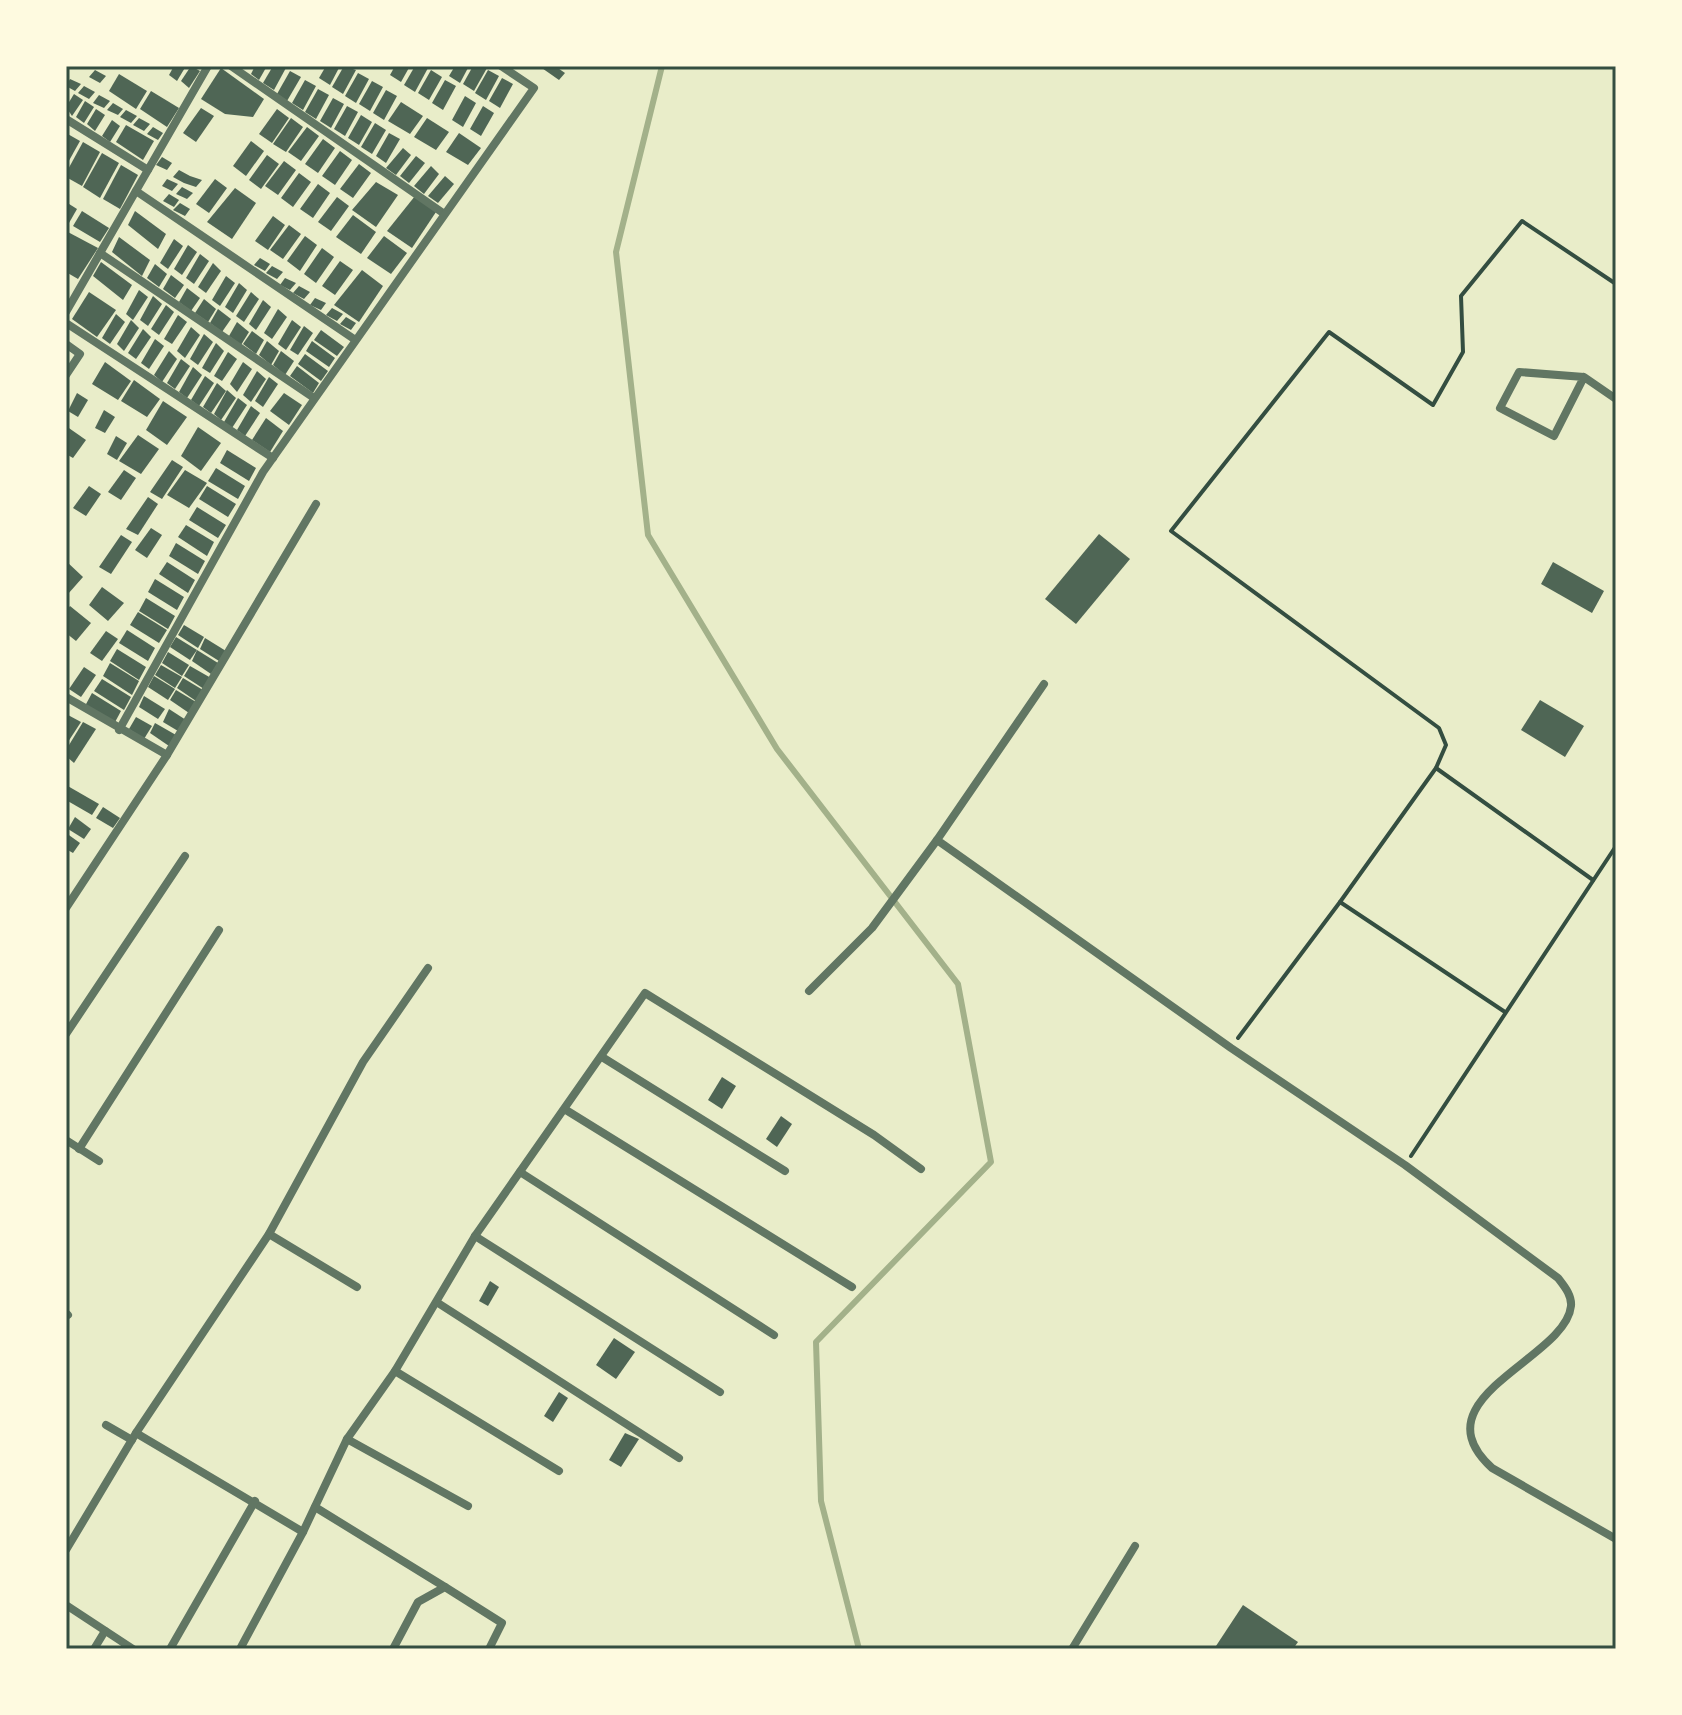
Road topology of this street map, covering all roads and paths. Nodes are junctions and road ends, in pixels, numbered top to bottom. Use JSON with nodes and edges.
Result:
{"nodes":[{"id":1,"x":208,"y":66,"type":"edge"},
{"id":2,"x":231,"y":66,"type":"edge"},
{"id":3,"x":501,"y":66,"type":"edge"},
{"id":4,"x":66,"y":119,"type":"edge"},
{"id":5,"x":148,"y":170,"type":"junction"},
{"id":6,"x":136,"y":191,"type":"junction"},
{"id":7,"x":443,"y":213,"type":"junction"},
{"id":8,"x":100,"y":253,"type":"junction"},
{"id":9,"x":1616,"y":284,"type":"edge"},
{"id":10,"x":66,"y":312,"type":"edge"},
{"id":11,"x":66,"y":323,"type":"edge"},
{"id":12,"x":354,"y":339,"type":"junction"},
{"id":13,"x":66,"y":344,"type":"edge"},
{"id":14,"x":66,"y":375,"type":"edge"},
{"id":15,"x":1584,"y":377,"type":"junction"},
{"id":16,"x":314,"y":398,"type":"junction"},
{"id":17,"x":1616,"y":399,"type":"edge"},
{"id":18,"x":273,"y":458,"type":"junction"},
{"id":19,"x":316,"y":504,"type":"dead end"},
{"id":20,"x":1044,"y":684,"type":"dead end"},
{"id":21,"x":66,"y":697,"type":"edge"},
{"id":22,"x":119,"y":730,"type":"junction"},
{"id":23,"x":167,"y":755,"type":"junction"},
{"id":24,"x":1436,"y":768,"type":"junction"},
{"id":25,"x":937,"y":840,"type":"junction"},
{"id":26,"x":1616,"y":846,"type":"edge"},
{"id":27,"x":185,"y":856,"type":"dead end"},
{"id":28,"x":1593,"y":880,"type":"junction"},
{"id":29,"x":1340,"y":902,"type":"junction"},
{"id":30,"x":66,"y":908,"type":"edge"},
{"id":31,"x":219,"y":930,"type":"dead end"},
{"id":32,"x":428,"y":968,"type":"dead end"},
{"id":33,"x":809,"y":991,"type":"dead end"},
{"id":34,"x":1505,"y":1012,"type":"junction"},
{"id":35,"x":66,"y":1034,"type":"edge"},
{"id":36,"x":1231,"y":1048,"type":"junction"},
{"id":37,"x":602,"y":1057,"type":"junction"},
{"id":38,"x":566,"y":1110,"type":"junction"},
{"id":39,"x":66,"y":1140,"type":"edge"},
{"id":40,"x":79,"y":1149,"type":"junction"},
{"id":41,"x":99,"y":1161,"type":"dead end"},
{"id":42,"x":1405,"y":1165,"type":"junction"},
{"id":43,"x":921,"y":1169,"type":"dead end"},
{"id":44,"x":785,"y":1171,"type":"dead end"},
{"id":45,"x":520,"y":1172,"type":"junction"},
{"id":46,"x":269,"y":1234,"type":"junction"},
{"id":47,"x":475,"y":1236,"type":"junction"},
{"id":48,"x":357,"y":1287,"type":"dead end"},
{"id":49,"x":852,"y":1287,"type":"dead end"},
{"id":50,"x":438,"y":1303,"type":"junction"},
{"id":51,"x":774,"y":1335,"type":"dead end"},
{"id":52,"x":395,"y":1371,"type":"junction"},
{"id":53,"x":720,"y":1392,"type":"dead end"},
{"id":54,"x":106,"y":1425,"type":"dead end"},
{"id":55,"x":134,"y":1436,"type":"junction"},
{"id":56,"x":347,"y":1439,"type":"junction"},
{"id":57,"x":679,"y":1458,"type":"dead end"},
{"id":58,"x":559,"y":1471,"type":"dead end"},
{"id":59,"x":255,"y":1501,"type":"junction"},
{"id":60,"x":468,"y":1506,"type":"dead end"},
{"id":61,"x":315,"y":1507,"type":"junction"},
{"id":62,"x":303,"y":1532,"type":"junction"},
{"id":63,"x":1616,"y":1539,"type":"edge"},
{"id":64,"x":1135,"y":1546,"type":"dead end"},
{"id":65,"x":66,"y":1550,"type":"edge"},
{"id":66,"x":445,"y":1587,"type":"junction"},
{"id":67,"x":66,"y":1605,"type":"edge"},
{"id":68,"x":105,"y":1631,"type":"junction"},
{"id":69,"x":94,"y":1649,"type":"edge"},
{"id":70,"x":133,"y":1649,"type":"edge"},
{"id":71,"x":170,"y":1649,"type":"edge"},
{"id":72,"x":240,"y":1649,"type":"edge"},
{"id":73,"x":393,"y":1649,"type":"edge"},
{"id":74,"x":489,"y":1649,"type":"edge"},
{"id":75,"x":1072,"y":1649,"type":"edge"}],
"edges":[{"from":1,"to":5,"type":"street"},
{"from":2,"to":7,"type":"street"},
{"from":3,"to":7,"type":"street"},
{"from":4,"to":5,"type":"street"},
{"from":5,"to":6,"type":"street"},
{"from":6,"to":8,"type":"street"},
{"from":6,"to":12,"type":"street"},
{"from":7,"to":12,"type":"street"},
{"from":8,"to":10,"type":"street"},
{"from":8,"to":16,"type":"street"},
{"from":9,"to":24,"type":"path"},
{"from":11,"to":18,"type":"street"},
{"from":12,"to":16,"type":"street"},
{"from":13,"to":14,"type":"street"},
{"from":15,"to":15,"type":"street"},
{"from":15,"to":17,"type":"street"},
{"from":16,"to":18,"type":"street"},
{"from":18,"to":22,"type":"street"},
{"from":19,"to":23,"type":"street"},
{"from":20,"to":25,"type":"street"},
{"from":21,"to":22,"type":"street"},
{"from":22,"to":23,"type":"street"},
{"from":23,"to":30,"type":"street"},
{"from":24,"to":28,"type":"path"},
{"from":24,"to":29,"type":"path"},
{"from":25,"to":33,"type":"street"},
{"from":25,"to":36,"type":"street"},
{"from":26,"to":28,"type":"path"},
{"from":27,"to":35,"type":"street"},
{"from":28,"to":34,"type":"path"},
{"from":29,"to":34,"type":"path"},
{"from":29,"to":36,"type":"path"},
{"from":31,"to":40,"type":"street"},
{"from":32,"to":46,"type":"street"},
{"from":34,"to":42,"type":"path"},
{"from":36,"to":42,"type":"street"},
{"from":37,"to":38,"type":"street"},
{"from":37,"to":43,"type":"street"},
{"from":37,"to":44,"type":"street"},
{"from":38,"to":45,"type":"street"},
{"from":38,"to":49,"type":"street"},
{"from":39,"to":40,"type":"street"},
{"from":40,"to":41,"type":"street"},
{"from":42,"to":63,"type":"street"},
{"from":45,"to":47,"type":"street"},
{"from":45,"to":51,"type":"street"},
{"from":46,"to":48,"type":"street"},
{"from":46,"to":55,"type":"street"},
{"from":47,"to":50,"type":"street"},
{"from":47,"to":53,"type":"street"},
{"from":50,"to":52,"type":"street"},
{"from":50,"to":57,"type":"street"},
{"from":52,"to":56,"type":"street"},
{"from":52,"to":58,"type":"street"},
{"from":54,"to":55,"type":"street"},
{"from":55,"to":59,"type":"street"},
{"from":55,"to":65,"type":"street"},
{"from":56,"to":60,"type":"street"},
{"from":56,"to":61,"type":"street"},
{"from":59,"to":62,"type":"street"},
{"from":59,"to":71,"type":"street"},
{"from":61,"to":62,"type":"street"},
{"from":61,"to":66,"type":"street"},
{"from":62,"to":72,"type":"street"},
{"from":64,"to":75,"type":"street"},
{"from":66,"to":73,"type":"street"},
{"from":66,"to":74,"type":"street"},
{"from":67,"to":68,"type":"street"},
{"from":68,"to":69,"type":"street"},
{"from":68,"to":70,"type":"street"}]}
